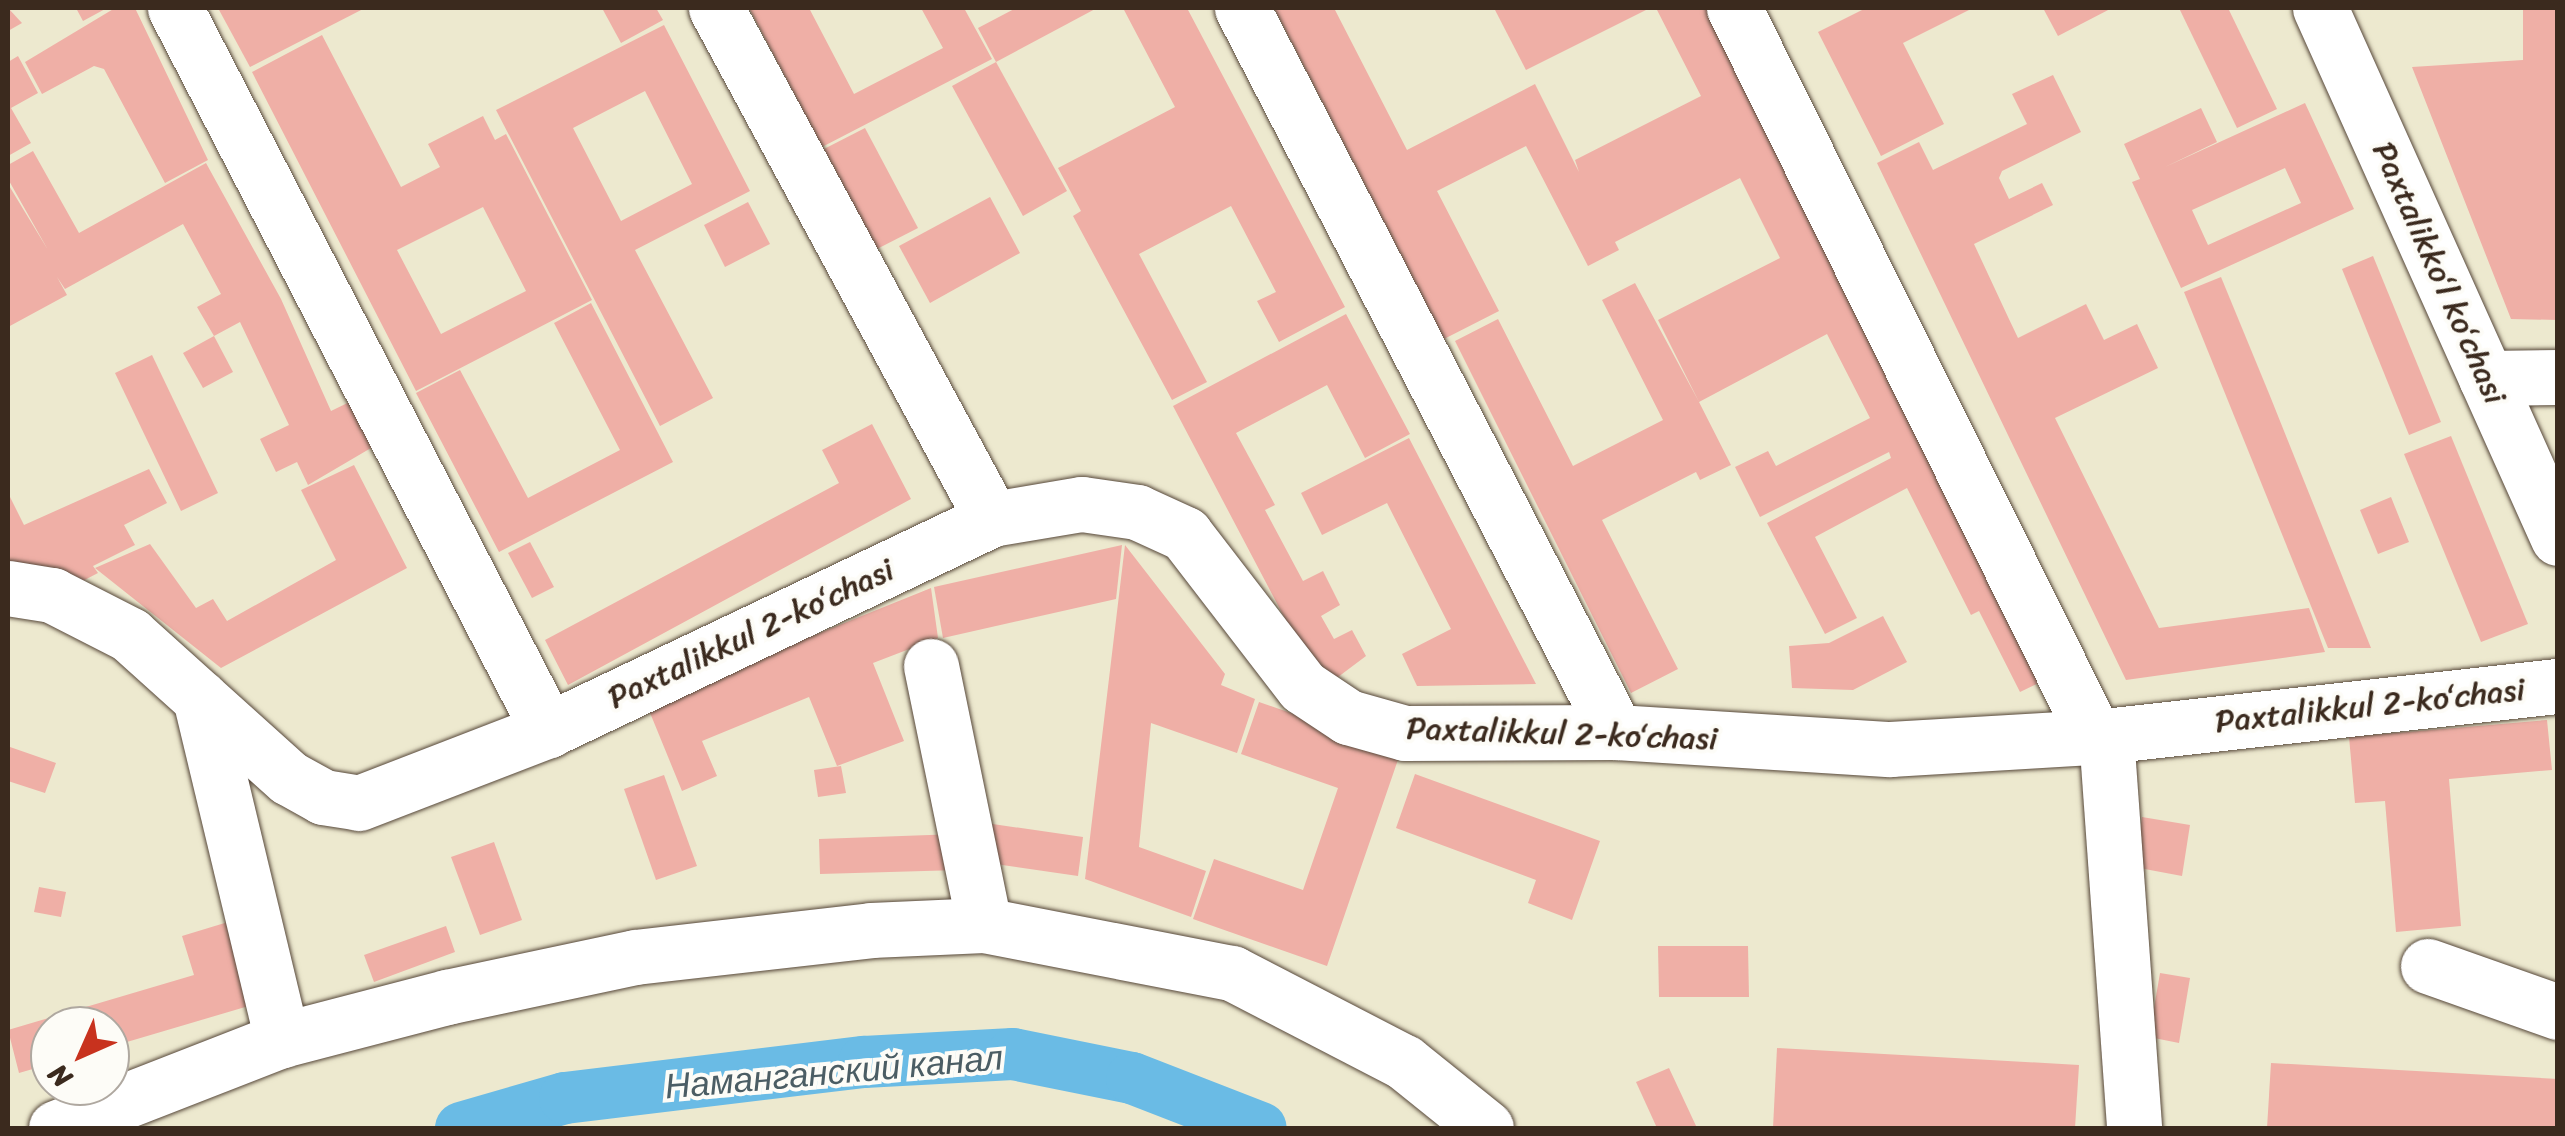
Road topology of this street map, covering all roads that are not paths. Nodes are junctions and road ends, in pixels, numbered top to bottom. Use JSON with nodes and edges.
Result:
{"nodes":[{"id":1,"x":175,"y":8,"type":"edge"},
{"id":2,"x":716,"y":8,"type":"edge"},
{"id":3,"x":1242,"y":8,"type":"edge"},
{"id":4,"x":1734,"y":8,"type":"edge"},
{"id":5,"x":2320,"y":8,"type":"edge"},
{"id":6,"x":2558,"y":377,"type":"edge"},
{"id":7,"x":2486,"y":378,"type":"junction"},
{"id":8,"x":992,"y":519,"type":"junction"},
{"id":9,"x":2558,"y":538,"type":"edge"},
{"id":10,"x":8,"y":588,"type":"edge"},
{"id":11,"x":931,"y":666,"type":"dead end"},
{"id":12,"x":2558,"y":686,"type":"edge"},
{"id":13,"x":200,"y":698,"type":"junction"},
{"id":14,"x":548,"y":730,"type":"junction"},
{"id":15,"x":1616,"y":732,"type":"junction"},
{"id":16,"x":2100,"y":736,"type":"junction"},
{"id":17,"x":984,"y":925,"type":"junction"},
{"id":18,"x":2428,"y":966,"type":"dead end"},
{"id":19,"x":2558,"y":1012,"type":"edge"},
{"id":20,"x":282,"y":1040,"type":"junction"},
{"id":21,"x":56,"y":1128,"type":"edge"},
{"id":22,"x":1486,"y":1128,"type":"edge"},
{"id":23,"x":2134,"y":1128,"type":"edge"}],
"edges":[{"from":1,"to":14,"type":"street"},
{"from":2,"to":8,"type":"street"},
{"from":3,"to":15,"type":"street"},
{"from":4,"to":16,"type":"street"},
{"from":5,"to":7,"type":"street","name":"Paxtalikkoʻl koʻchasi"},
{"from":6,"to":7,"type":"street"},
{"from":7,"to":9,"type":"street","name":"Paxtalikkoʻl koʻchasi"},
{"from":8,"to":14,"type":"street","name":"Paxtalikkul 2-koʻchasi"},
{"from":8,"to":15,"type":"street","name":"Paxtalikkul 2-koʻchasi"},
{"from":10,"to":13,"type":"street","name":"Paxtalikkul 2-koʻchasi"},
{"from":11,"to":17,"type":"street"},
{"from":12,"to":16,"type":"street","name":"Paxtalikkul 2-koʻchasi"},
{"from":13,"to":14,"type":"street","name":"Paxtalikkul 2-koʻchasi"},
{"from":13,"to":20,"type":"street"},
{"from":15,"to":16,"type":"street","name":"Paxtalikkul 2-koʻchasi"},
{"from":16,"to":23,"type":"street"},
{"from":17,"to":20,"type":"street"},
{"from":17,"to":22,"type":"street"},
{"from":18,"to":19,"type":"street"},
{"from":20,"to":21,"type":"street"}]}
